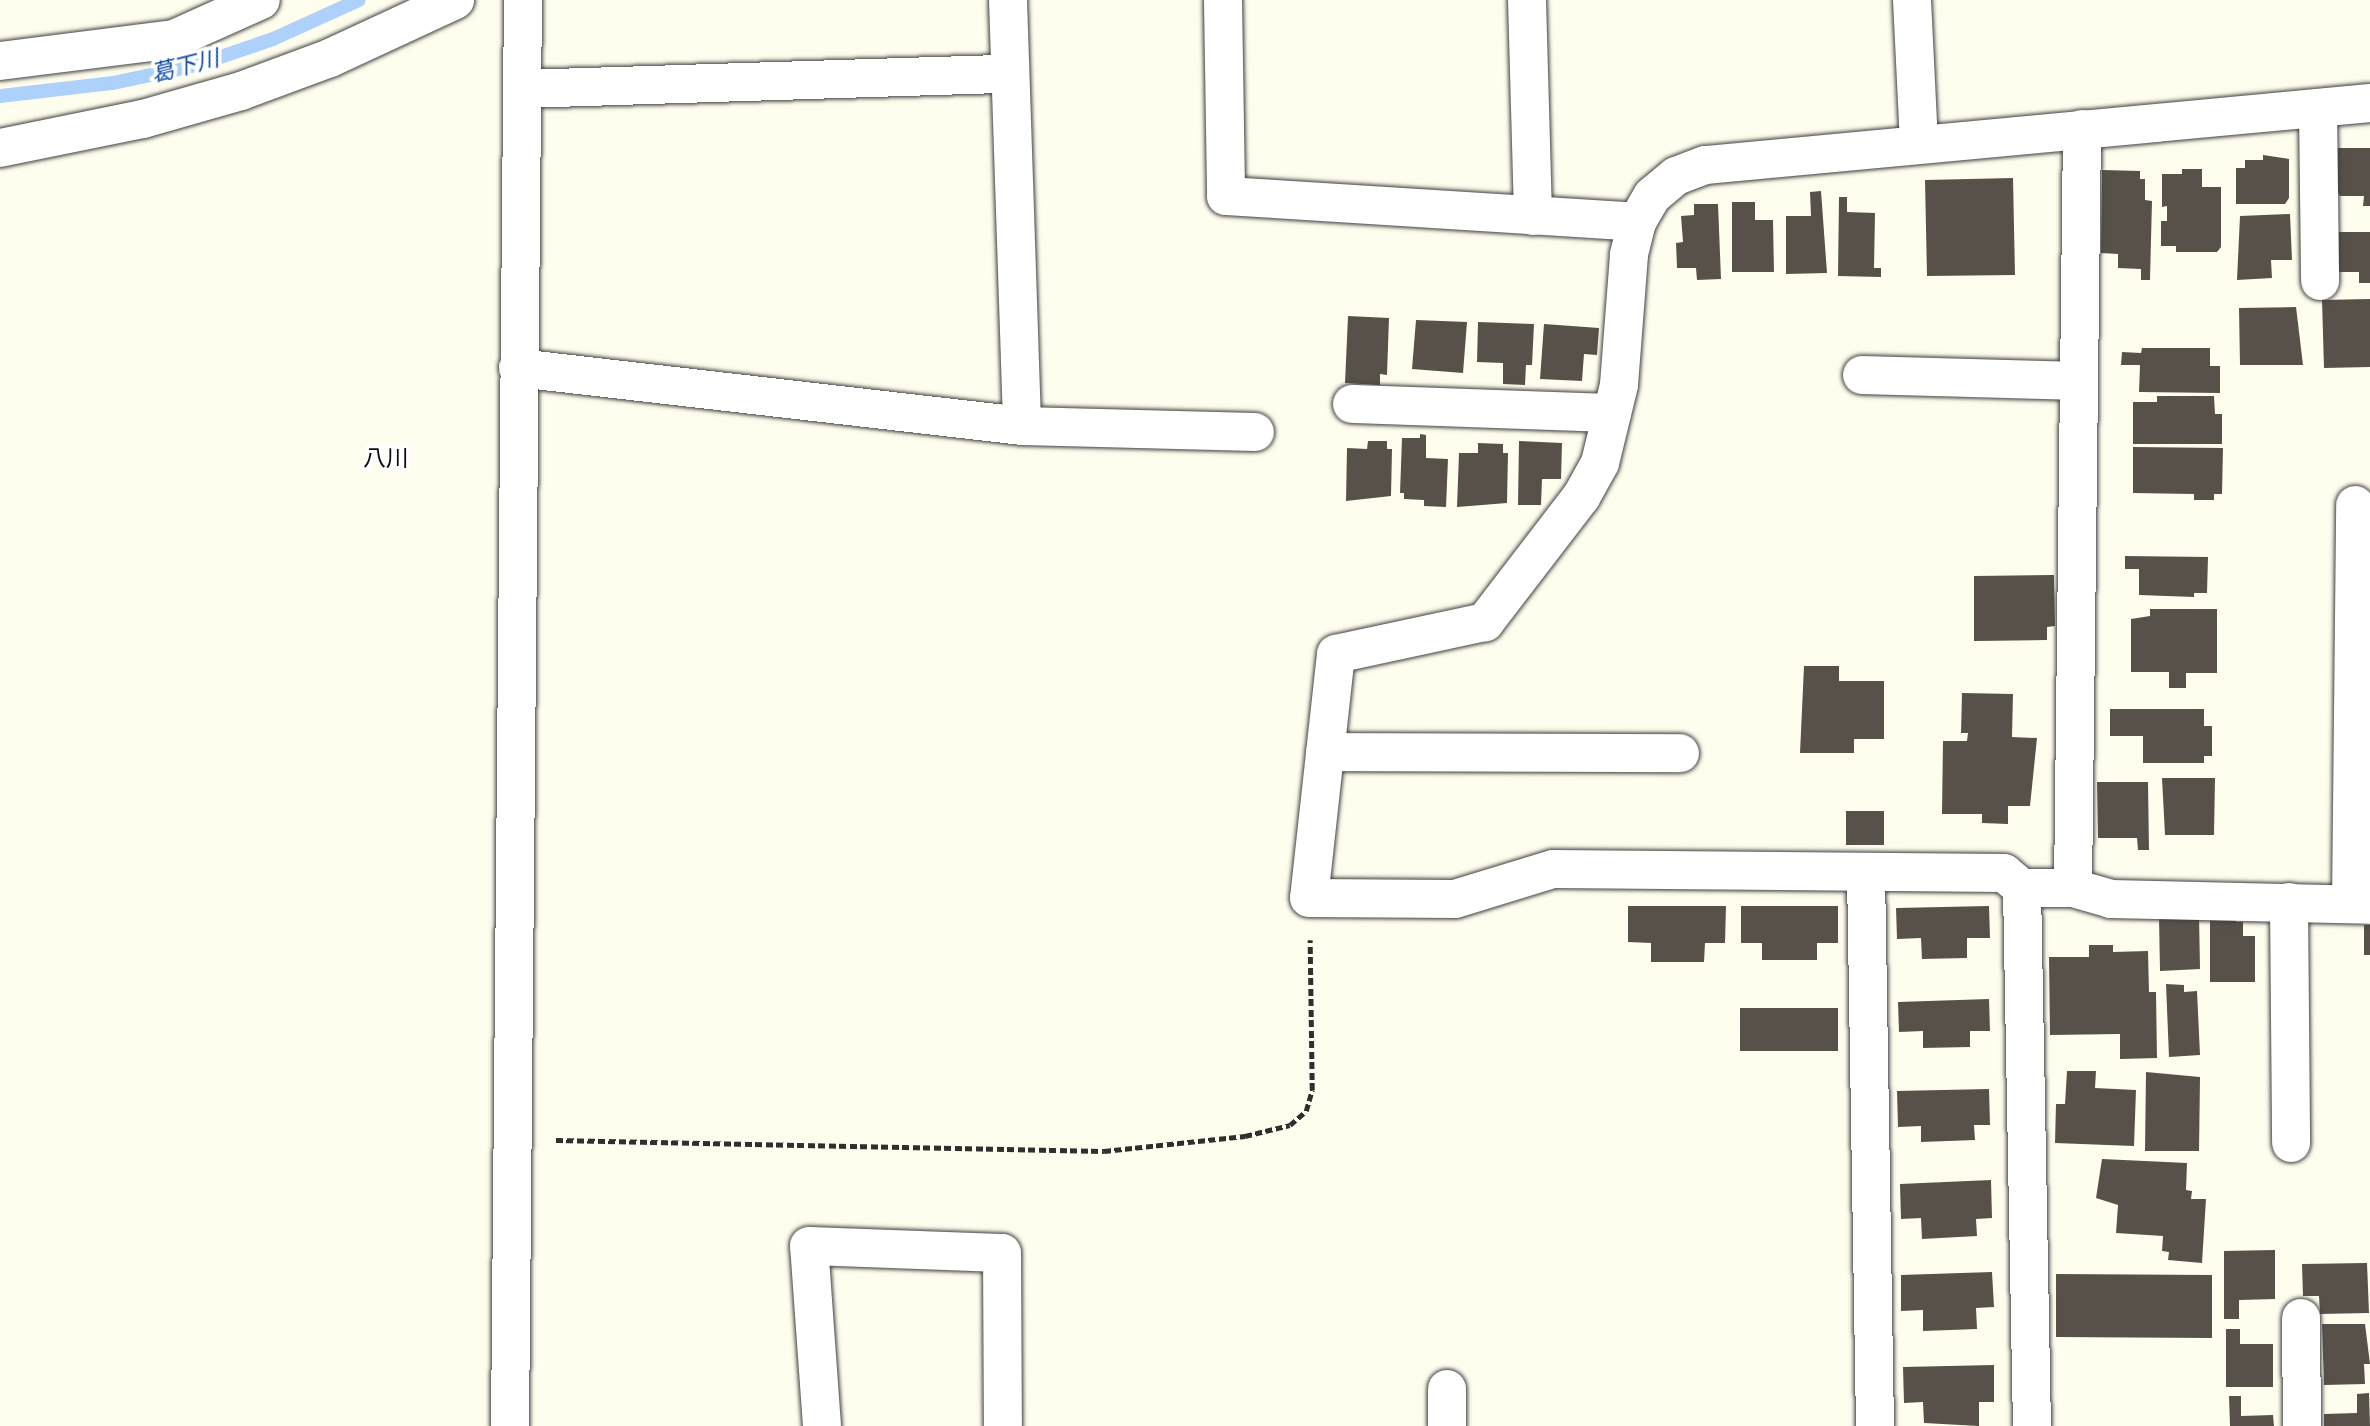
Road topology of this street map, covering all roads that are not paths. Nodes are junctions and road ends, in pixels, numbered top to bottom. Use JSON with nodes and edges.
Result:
{"nodes":[{"id":1,"x":261,"y":0,"type":"edge"},
{"id":2,"x":455,"y":0,"type":"edge"},
{"id":3,"x":523,"y":0,"type":"edge"},
{"id":4,"x":1008,"y":0,"type":"edge"},
{"id":5,"x":1223,"y":0,"type":"edge"},
{"id":6,"x":1527,"y":0,"type":"edge"},
{"id":7,"x":1912,"y":0,"type":"edge"},
{"id":8,"x":200,"y":12,"type":"edge"},
{"id":9,"x":0,"y":61,"type":"edge"},
{"id":10,"x":1010,"y":74,"type":"junction"},
{"id":11,"x":522,"y":89,"type":"junction"},
{"id":12,"x":2370,"y":103,"type":"edge"},
{"id":13,"x":2318,"y":108,"type":"junction"},
{"id":14,"x":2082,"y":129,"type":"junction"},
{"id":15,"x":1919,"y":144,"type":"junction"},
{"id":16,"x":0,"y":148,"type":"edge"},
{"id":17,"x":1533,"y":216,"type":"junction"},
{"id":18,"x":1637,"y":222,"type":"junction"},
{"id":19,"x":2320,"y":281,"type":"dead end"},
{"id":20,"x":518,"y":368,"type":"junction"},
{"id":21,"x":1862,"y":375,"type":"dead end"},
{"id":22,"x":2079,"y":380,"type":"junction"},
{"id":23,"x":1352,"y":404,"type":"dead end"},
{"id":24,"x":1612,"y":412,"type":"junction"},
{"id":25,"x":1022,"y":426,"type":"junction"},
{"id":26,"x":1255,"y":432,"type":"dead end"},
{"id":27,"x":2355,"y":505,"type":"dead end"},
{"id":28,"x":1325,"y":752,"type":"junction"},
{"id":29,"x":1680,"y":753,"type":"dead end"},
{"id":30,"x":1866,"y":872,"type":"junction"},
{"id":31,"x":2022,"y":888,"type":"junction"},
{"id":32,"x":2073,"y":888,"type":"junction"},
{"id":33,"x":2288,"y":902,"type":"junction"},
{"id":34,"x":2361,"y":904,"type":"edge"},
{"id":35,"x":2291,"y":1143,"type":"dead end"},
{"id":36,"x":2301,"y":1318,"type":"dead end"},
{"id":37,"x":510,"y":1426,"type":"edge"},
{"id":38,"x":821,"y":1426,"type":"edge"},
{"id":39,"x":1003,"y":1426,"type":"edge"},
{"id":40,"x":1875,"y":1426,"type":"edge"},
{"id":41,"x":2032,"y":1426,"type":"edge"},
{"id":42,"x":2302,"y":1426,"type":"edge"}],
"edges":[{"from":1,"to":8,"type":"street"},
{"from":2,"to":16,"type":"street"},
{"from":3,"to":11,"type":"street"},
{"from":4,"to":10,"type":"street"},
{"from":5,"to":17,"type":"street"},
{"from":6,"to":17,"type":"street"},
{"from":7,"to":15,"type":"street"},
{"from":8,"to":9,"type":"street"},
{"from":10,"to":11,"type":"street"},
{"from":10,"to":25,"type":"street"},
{"from":11,"to":20,"type":"street"},
{"from":12,"to":13,"type":"street"},
{"from":13,"to":14,"type":"street"},
{"from":13,"to":19,"type":"street"},
{"from":14,"to":15,"type":"street"},
{"from":14,"to":22,"type":"street"},
{"from":15,"to":18,"type":"street"},
{"from":17,"to":18,"type":"street"},
{"from":18,"to":24,"type":"street"},
{"from":20,"to":25,"type":"street"},
{"from":20,"to":37,"type":"street"},
{"from":21,"to":22,"type":"street"},
{"from":22,"to":32,"type":"street"},
{"from":23,"to":24,"type":"street"},
{"from":24,"to":28,"type":"street"},
{"from":25,"to":26,"type":"street"},
{"from":27,"to":34,"type":"street"},
{"from":28,"to":29,"type":"street"},
{"from":28,"to":30,"type":"street"},
{"from":30,"to":31,"type":"street"},
{"from":30,"to":40,"type":"street"},
{"from":31,"to":32,"type":"street"},
{"from":31,"to":41,"type":"street"},
{"from":32,"to":33,"type":"street"},
{"from":33,"to":34,"type":"street"},
{"from":33,"to":35,"type":"street"},
{"from":36,"to":42,"type":"street"},
{"from":38,"to":39,"type":"street"}]}
